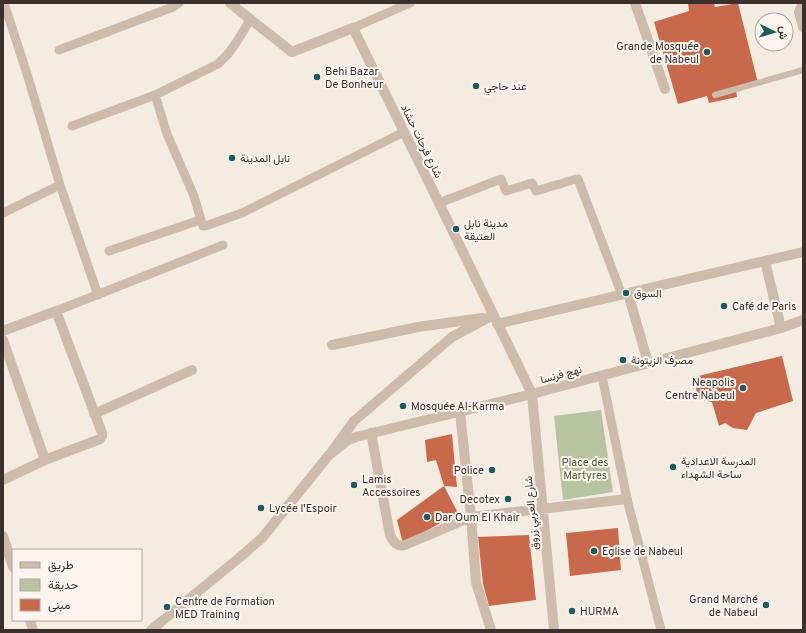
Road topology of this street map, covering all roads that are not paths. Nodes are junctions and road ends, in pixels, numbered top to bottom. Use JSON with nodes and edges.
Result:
{"nodes":[{"id":1,"x":4,"y":3,"type":"edge"},
{"id":2,"x":179,"y":3,"type":"edge"},
{"id":3,"x":230,"y":3,"type":"edge"},
{"id":4,"x":410,"y":3,"type":"edge"},
{"id":5,"x":635,"y":3,"type":"edge"},
{"id":6,"x":803,"y":3,"type":"edge"},
{"id":7,"x":250,"y":20,"type":"junction"},
{"id":8,"x":803,"y":27,"type":"edge"},
{"id":9,"x":353,"y":28,"type":"junction"},
{"id":10,"x":59,"y":50,"type":"dead end"},
{"id":11,"x":803,"y":70,"type":"edge"},
{"id":12,"x":665,"y":88,"type":"dead end"},
{"id":13,"x":716,"y":94,"type":"dead end"},
{"id":14,"x":155,"y":95,"type":"junction"},
{"id":15,"x":72,"y":126,"type":"dead end"},
{"id":16,"x":404,"y":132,"type":"junction"},
{"id":17,"x":60,"y":185,"type":"junction"},
{"id":18,"x":439,"y":203,"type":"junction"},
{"id":19,"x":3,"y":213,"type":"edge"},
{"id":20,"x":201,"y":220,"type":"junction"},
{"id":21,"x":223,"y":245,"type":"dead end"},
{"id":22,"x":109,"y":252,"type":"dead end"},
{"id":23,"x":803,"y":252,"type":"edge"},
{"id":24,"x":765,"y":261,"type":"junction"},
{"id":25,"x":625,"y":294,"type":"junction"},
{"id":26,"x":98,"y":295,"type":"junction"},
{"id":27,"x":56,"y":311,"type":"junction"},
{"id":28,"x":490,"y":316,"type":"junction"},
{"id":29,"x":803,"y":320,"type":"edge"},
{"id":30,"x":497,"y":324,"type":"junction"},
{"id":31,"x":781,"y":328,"type":"junction"},
{"id":32,"x":3,"y":331,"type":"edge"},
{"id":33,"x":3,"y":340,"type":"edge"},
{"id":34,"x":332,"y":345,"type":"dead end"},
{"id":35,"x":648,"y":363,"type":"junction"},
{"id":36,"x":192,"y":370,"type":"dead end"},
{"id":37,"x":602,"y":376,"type":"junction"},
{"id":38,"x":532,"y":394,"type":"junction"},
{"id":39,"x":460,"y":412,"type":"junction"},
{"id":40,"x":94,"y":414,"type":"junction"},
{"id":41,"x":371,"y":433,"type":"junction"},
{"id":42,"x":329,"y":455,"type":"junction"},
{"id":43,"x":45,"y":460,"type":"junction"},
{"id":44,"x":3,"y":480,"type":"edge"},
{"id":45,"x":627,"y":499,"type":"junction"},
{"id":46,"x":543,"y":508,"type":"junction"},
{"id":47,"x":471,"y":517,"type":"junction"},
{"id":48,"x":3,"y":536,"type":"edge"},
{"id":49,"x":12,"y":564,"type":"edge"},
{"id":50,"x":151,"y":630,"type":"edge"},
{"id":51,"x":491,"y":630,"type":"edge"},
{"id":52,"x":554,"y":630,"type":"edge"},
{"id":53,"x":661,"y":630,"type":"edge"}],
"edges":[{"from":1,"to":17,"type":"street"},
{"from":2,"to":10,"type":"street"},
{"from":3,"to":7,"type":"street"},
{"from":4,"to":9,"type":"street"},
{"from":5,"to":12,"type":"street"},
{"from":6,"to":8,"type":"street"},
{"from":7,"to":9,"type":"street"},
{"from":7,"to":14,"type":"street"},
{"from":9,"to":16,"type":"street","name":"شارع فرحات حشاد"},
{"from":11,"to":13,"type":"lane"},
{"from":14,"to":15,"type":"street"},
{"from":14,"to":20,"type":"street"},
{"from":16,"to":18,"type":"street","name":"شارع فرحات حشاد"},
{"from":16,"to":20,"type":"street"},
{"from":17,"to":19,"type":"street"},
{"from":17,"to":26,"type":"street"},
{"from":18,"to":25,"type":"street"},
{"from":18,"to":28,"type":"street","name":"شارع فرحات حشاد"},
{"from":20,"to":22,"type":"street"},
{"from":21,"to":26,"type":"street"},
{"from":23,"to":24,"type":"street"},
{"from":24,"to":25,"type":"street"},
{"from":24,"to":31,"type":"street"},
{"from":25,"to":30,"type":"street"},
{"from":25,"to":35,"type":"street"},
{"from":26,"to":27,"type":"street"},
{"from":27,"to":32,"type":"street"},
{"from":27,"to":40,"type":"street"},
{"from":28,"to":30,"type":"street","name":"شارع فرحات حشاد"},
{"from":28,"to":34,"type":"street"},
{"from":28,"to":42,"type":"street"},
{"from":29,"to":31,"type":"street","name":"نهج فرنسا"},
{"from":30,"to":38,"type":"street","name":"شارع فرحات حشاد"},
{"from":31,"to":35,"type":"street","name":"نهج فرنسا"},
{"from":33,"to":43,"type":"street"},
{"from":35,"to":37,"type":"street","name":"نهج فرنسا"},
{"from":36,"to":40,"type":"street"},
{"from":37,"to":38,"type":"street","name":"نهج فرنسا"},
{"from":37,"to":45,"type":"street"},
{"from":38,"to":39,"type":"street","name":"نهج فرنسا"},
{"from":38,"to":46,"type":"street","name":"شارع العربي زروق"},
{"from":39,"to":41,"type":"street","name":"نهج فرنسا"},
{"from":39,"to":47,"type":"street"},
{"from":40,"to":43,"type":"street"},
{"from":41,"to":42,"type":"street","name":"نهج فرنسا"},
{"from":41,"to":47,"type":"street"},
{"from":42,"to":50,"type":"street"},
{"from":43,"to":44,"type":"street"},
{"from":45,"to":46,"type":"street"},
{"from":45,"to":53,"type":"street"},
{"from":46,"to":47,"type":"street"},
{"from":46,"to":52,"type":"street","name":"شارع العربي زروق"},
{"from":47,"to":51,"type":"street"},
{"from":48,"to":49,"type":"street"}]}
